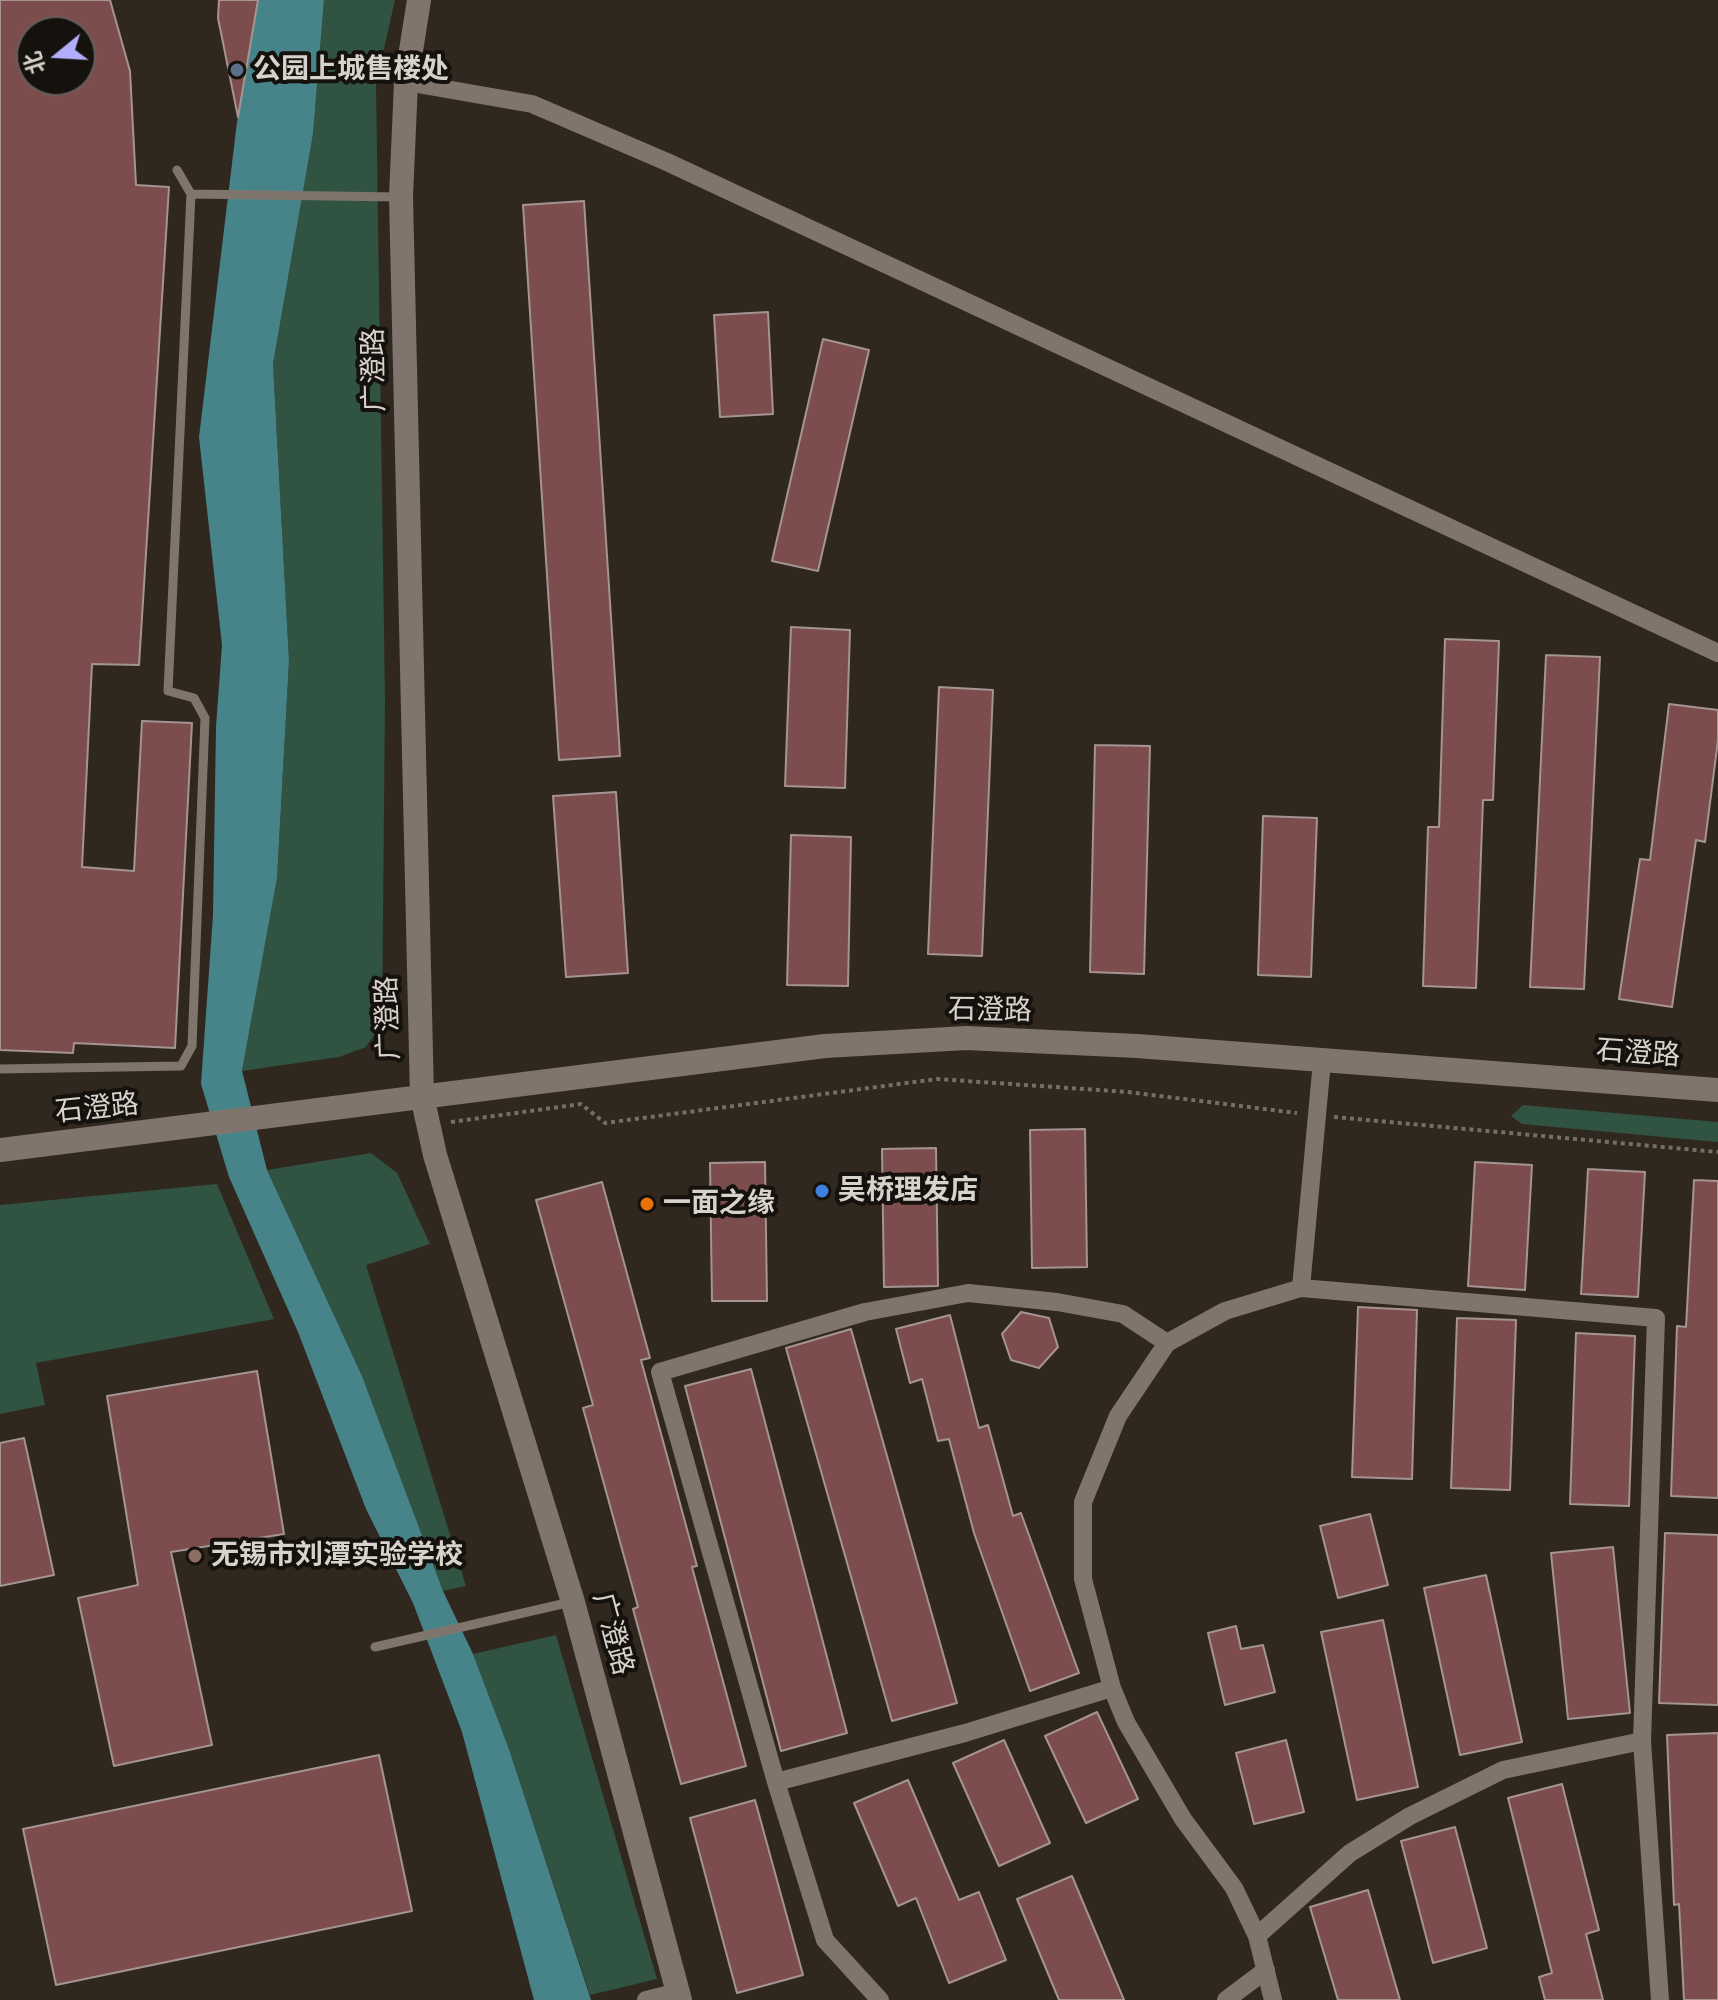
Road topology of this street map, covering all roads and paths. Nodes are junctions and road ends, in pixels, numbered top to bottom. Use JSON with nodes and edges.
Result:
{"nodes":[{"id":1,"x":419,"y":0,"type":"edge"},
{"id":2,"x":406,"y":82,"type":"junction"},
{"id":3,"x":177,"y":170,"type":"dead end"},
{"id":4,"x":191,"y":194,"type":"junction"},
{"id":5,"x":401,"y":197,"type":"junction"},
{"id":6,"x":1718,"y":653,"type":"edge"},
{"id":7,"x":1322,"y":1061,"type":"junction"},
{"id":8,"x":0,"y":1069,"type":"edge"},
{"id":9,"x":1718,"y":1090,"type":"edge"},
{"id":10,"x":422,"y":1096,"type":"junction"},
{"id":11,"x":1317,"y":1116,"type":"junction"},
{"id":12,"x":428,"y":1125,"type":"junction"},
{"id":13,"x":0,"y":1150,"type":"edge"},
{"id":14,"x":1718,"y":1152,"type":"edge"},
{"id":15,"x":1301,"y":1288,"type":"junction"},
{"id":16,"x":1167,"y":1343,"type":"junction"},
{"id":17,"x":573,"y":1602,"type":"junction"},
{"id":18,"x":375,"y":1647,"type":"dead end"},
{"id":19,"x":1112,"y":1688,"type":"junction"},
{"id":20,"x":1642,"y":1741,"type":"junction"},
{"id":21,"x":776,"y":1782,"type":"junction"},
{"id":22,"x":1257,"y":1936,"type":"junction"},
{"id":23,"x":1266,"y":1970,"type":"junction"},
{"id":24,"x":679,"y":1996,"type":"edge"},
{"id":25,"x":646,"y":2000,"type":"edge"},
{"id":26,"x":880,"y":2000,"type":"edge"},
{"id":27,"x":1226,"y":2000,"type":"edge"},
{"id":28,"x":1273,"y":2000,"type":"edge"},
{"id":29,"x":1660,"y":2000,"type":"edge"}],
"edges":[{"from":1,"to":2,"type":"street","name":"广澄路"},
{"from":2,"to":5,"type":"street","name":"广澄路"},
{"from":2,"to":6,"type":"street"},
{"from":3,"to":4,"type":"lane"},
{"from":4,"to":5,"type":"lane"},
{"from":4,"to":8,"type":"lane"},
{"from":5,"to":10,"type":"street","name":"广澄路"},
{"from":7,"to":9,"type":"street","name":"石澄路"},
{"from":7,"to":10,"type":"street","name":"石澄路"},
{"from":7,"to":11,"type":"street"},
{"from":10,"to":12,"type":"street","name":"广澄路"},
{"from":10,"to":13,"type":"street","name":"石澄路"},
{"from":11,"to":12,"type":"path"},
{"from":11,"to":14,"type":"path"},
{"from":11,"to":15,"type":"street"},
{"from":12,"to":17,"type":"street","name":"广澄路"},
{"from":15,"to":16,"type":"street"},
{"from":15,"to":20,"type":"street"},
{"from":16,"to":19,"type":"street"},
{"from":16,"to":21,"type":"street"},
{"from":17,"to":18,"type":"lane"},
{"from":17,"to":24,"type":"street","name":"广澄路"},
{"from":19,"to":21,"type":"street"},
{"from":19,"to":22,"type":"street"},
{"from":20,"to":22,"type":"street"},
{"from":20,"to":29,"type":"street"},
{"from":21,"to":26,"type":"street"},
{"from":22,"to":23,"type":"street"},
{"from":23,"to":27,"type":"street"},
{"from":23,"to":28,"type":"street"},
{"from":24,"to":25,"type":"street"}]}
